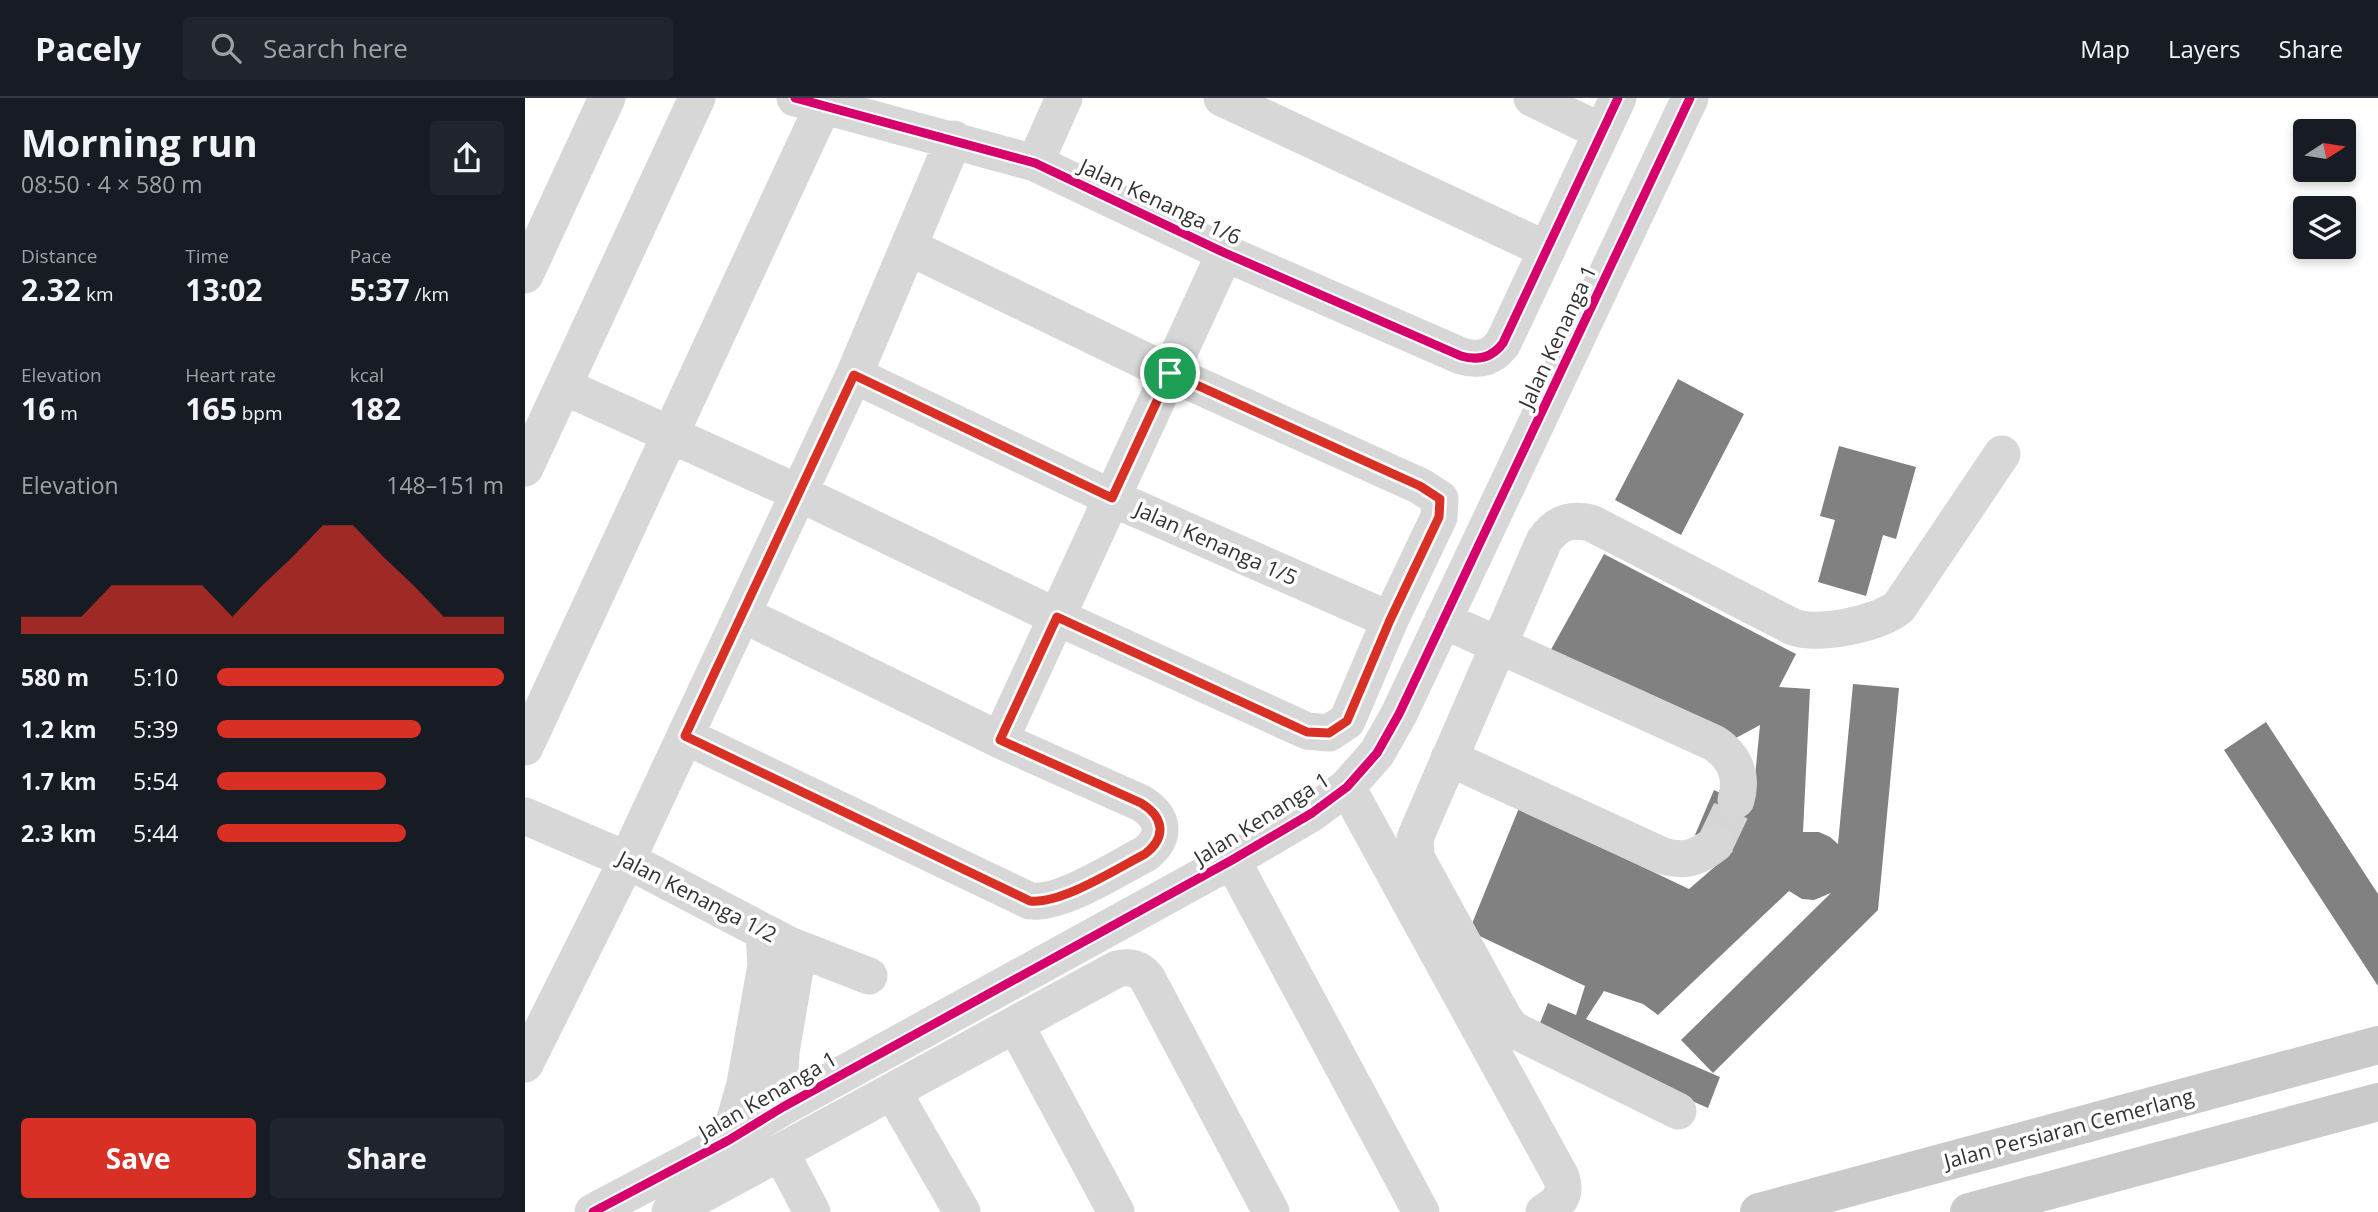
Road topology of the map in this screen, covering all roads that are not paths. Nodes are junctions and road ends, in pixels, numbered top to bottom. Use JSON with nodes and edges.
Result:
{"nodes":[{"id":1,"x":607,"y":98,"type":"edge"},
{"id":2,"x":697,"y":98,"type":"edge"},
{"id":3,"x":1064,"y":98,"type":"edge"},
{"id":4,"x":1222,"y":98,"type":"edge"},
{"id":5,"x":1532,"y":98,"type":"edge"},
{"id":6,"x":1618,"y":98,"type":"edge"},
{"id":7,"x":1690,"y":98,"type":"edge"},
{"id":8,"x":809,"y":102,"type":"edge"},
{"id":9,"x":1602,"y":132,"type":"junction"},
{"id":10,"x":954,"y":139,"type":"junction"},
{"id":11,"x":1035,"y":163,"type":"junction"},
{"id":12,"x":909,"y":247,"type":"junction"},
{"id":13,"x":1547,"y":250,"type":"junction"},
{"id":14,"x":1225,"y":253,"type":"junction"},
{"id":15,"x":525,"y":275,"type":"edge"},
{"id":16,"x":1170,"y":373,"type":"junction"},
{"id":17,"x":854,"y":375,"type":"junction"},
{"id":18,"x":563,"y":386,"type":"junction"},
{"id":19,"x":670,"y":435,"type":"junction"},
{"id":20,"x":2002,"y":454,"type":"dead end"},
{"id":21,"x":525,"y":468,"type":"edge"},
{"id":22,"x":799,"y":493,"type":"junction"},
{"id":23,"x":1112,"y":498,"type":"junction"},
{"id":24,"x":742,"y":614,"type":"junction"},
{"id":25,"x":1057,"y":617,"type":"junction"},
{"id":26,"x":1390,"y":620,"type":"junction"},
{"id":27,"x":1443,"y":620,"type":"junction"},
{"id":28,"x":1499,"y":645,"type":"junction"},
{"id":29,"x":685,"y":736,"type":"junction"},
{"id":30,"x":1000,"y":740,"type":"junction"},
{"id":31,"x":525,"y":747,"type":"edge"},
{"id":32,"x":1450,"y":758,"type":"junction"},
{"id":33,"x":1347,"y":787,"type":"junction"},
{"id":34,"x":1736,"y":800,"type":"tunnel mouth"},
{"id":35,"x":525,"y":816,"type":"edge"},
{"id":36,"x":1715,"y":844,"type":"tunnel mouth"},
{"id":37,"x":627,"y":860,"type":"junction"},
{"id":38,"x":1232,"y":860,"type":"junction"},
{"id":39,"x":777,"y":939,"type":"junction"},
{"id":40,"x":869,"y":976,"type":"dead end"},
{"id":41,"x":1016,"y":1026,"type":"junction"},
{"id":42,"x":2378,"y":1045,"type":"edge"},
{"id":43,"x":525,"y":1064,"type":"edge"},
{"id":44,"x":893,"y":1092,"type":"junction"},
{"id":45,"x":2378,"y":1102,"type":"edge"},
{"id":46,"x":783,"y":1107,"type":"junction"},
{"id":47,"x":1678,"y":1111,"type":"dead end"},
{"id":48,"x":729,"y":1140,"type":"junction"},
{"id":49,"x":781,"y":1153,"type":"junction"},
{"id":50,"x":593,"y":1212,"type":"edge"},
{"id":51,"x":670,"y":1212,"type":"edge"},
{"id":52,"x":812,"y":1212,"type":"edge"},
{"id":53,"x":963,"y":1212,"type":"edge"},
{"id":54,"x":1116,"y":1212,"type":"edge"},
{"id":55,"x":1271,"y":1212,"type":"edge"},
{"id":56,"x":1421,"y":1212,"type":"edge"},
{"id":57,"x":1544,"y":1212,"type":"edge"},
{"id":58,"x":1759,"y":1212,"type":"edge"},
{"id":59,"x":1969,"y":1212,"type":"edge"}],
"edges":[{"from":1,"to":15,"type":"street"},
{"from":2,"to":18,"type":"street"},
{"from":3,"to":11,"type":"street"},
{"from":4,"to":13,"type":"street"},
{"from":5,"to":9,"type":"street"},
{"from":6,"to":9,"type":"street"},
{"from":7,"to":27,"type":"street","name":"Jalan Kenanga 1"},
{"from":8,"to":10,"type":"street","name":"Jalan Kenanga 1/6"},
{"from":8,"to":19,"type":"street"},
{"from":9,"to":13,"type":"street"},
{"from":10,"to":11,"type":"street","name":"Jalan Kenanga 1/6"},
{"from":10,"to":12,"type":"street"},
{"from":11,"to":14,"type":"street","name":"Jalan Kenanga 1/6"},
{"from":12,"to":16,"type":"street"},
{"from":12,"to":17,"type":"street"},
{"from":13,"to":14,"type":"street","name":"Jalan Kenanga 1/6"},
{"from":14,"to":16,"type":"street"},
{"from":16,"to":23,"type":"street"},
{"from":16,"to":26,"type":"street"},
{"from":17,"to":22,"type":"street"},
{"from":17,"to":23,"type":"street","name":"Jalan Kenanga 1/5"},
{"from":18,"to":19,"type":"street"},
{"from":18,"to":21,"type":"street"},
{"from":19,"to":22,"type":"street"},
{"from":19,"to":31,"type":"street"},
{"from":20,"to":28,"type":"street"},
{"from":22,"to":24,"type":"street"},
{"from":22,"to":25,"type":"street"},
{"from":23,"to":25,"type":"street"},
{"from":23,"to":26,"type":"street","name":"Jalan Kenanga 1/5"},
{"from":24,"to":29,"type":"street"},
{"from":24,"to":30,"type":"street"},
{"from":25,"to":26,"type":"street"},
{"from":25,"to":30,"type":"street"},
{"from":27,"to":28,"type":"street"},
{"from":27,"to":33,"type":"street","name":"Jalan Kenanga 1"},
{"from":28,"to":32,"type":"street"},
{"from":28,"to":34,"type":"street"},
{"from":29,"to":30,"type":"street"},
{"from":29,"to":37,"type":"street"},
{"from":32,"to":36,"type":"street"},
{"from":32,"to":47,"type":"street"},
{"from":33,"to":38,"type":"street","name":"Jalan Kenanga 1"},
{"from":33,"to":57,"type":"street"},
{"from":35,"to":37,"type":"street","name":"Jalan Kenanga 1/2"},
{"from":37,"to":39,"type":"street","name":"Jalan Kenanga 1/2"},
{"from":37,"to":43,"type":"street"},
{"from":38,"to":46,"type":"street","name":"Jalan Kenanga 1"},
{"from":38,"to":56,"type":"street"},
{"from":39,"to":40,"type":"street","name":"Jalan Kenanga 1/2"},
{"from":39,"to":46,"type":"street"},
{"from":39,"to":48,"type":"street"},
{"from":41,"to":44,"type":"street"},
{"from":41,"to":54,"type":"street"},
{"from":41,"to":55,"type":"street"},
{"from":42,"to":58,"type":"main road","name":"Jalan Persiaran Cemerlang"},
{"from":44,"to":49,"type":"street"},
{"from":44,"to":53,"type":"street"},
{"from":45,"to":59,"type":"main road"},
{"from":46,"to":48,"type":"street","name":"Jalan Kenanga 1"},
{"from":48,"to":50,"type":"street","name":"Jalan Kenanga 1"},
{"from":49,"to":51,"type":"street"},
{"from":49,"to":52,"type":"street"}]}
